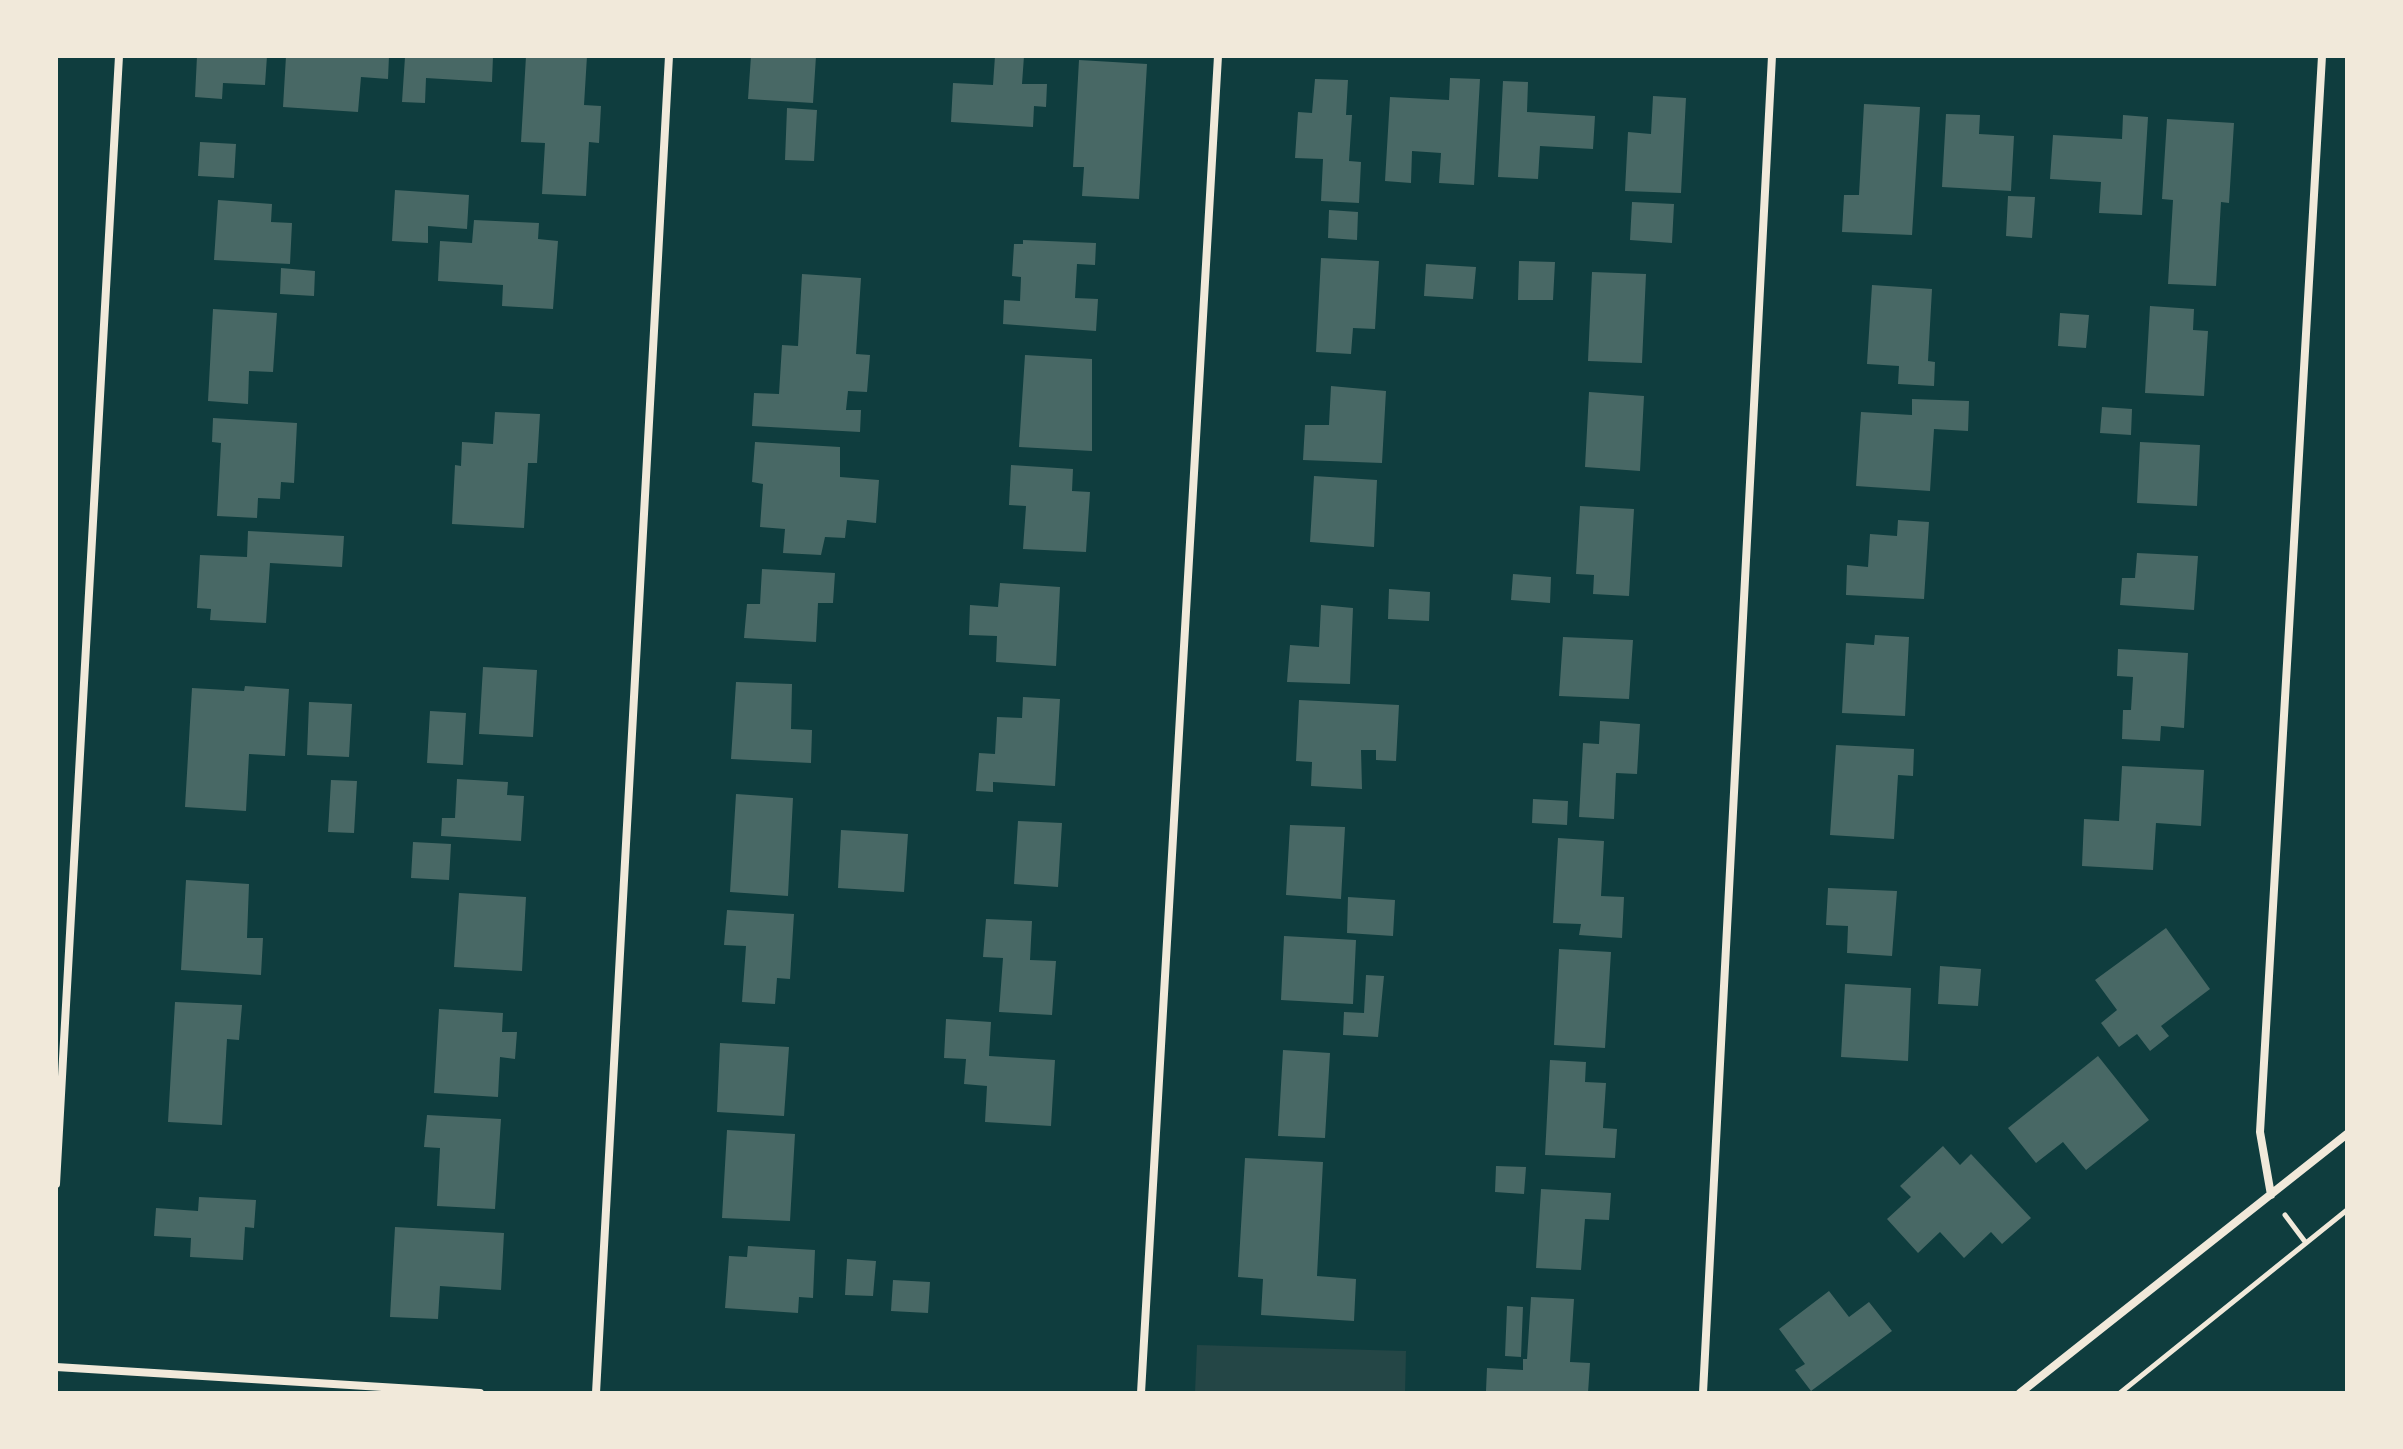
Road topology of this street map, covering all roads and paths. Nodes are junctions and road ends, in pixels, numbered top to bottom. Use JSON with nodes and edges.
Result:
{"nodes":[{"id":1,"x":119,"y":56,"type":"edge"},
{"id":2,"x":669,"y":56,"type":"edge"},
{"id":3,"x":1218,"y":56,"type":"edge"},
{"id":4,"x":1772,"y":56,"type":"edge"},
{"id":5,"x":2322,"y":56,"type":"edge"},
{"id":6,"x":2347,"y":1134,"type":"edge"},
{"id":7,"x":56,"y":1184,"type":"edge"},
{"id":8,"x":2271,"y":1195,"type":"junction"},
{"id":9,"x":2347,"y":1210,"type":"edge"},
{"id":10,"x":2306,"y":1243,"type":"junction"},
{"id":11,"x":56,"y":1367,"type":"edge"},
{"id":12,"x":480,"y":1393,"type":"edge"},
{"id":13,"x":596,"y":1393,"type":"edge"},
{"id":14,"x":1141,"y":1393,"type":"edge"},
{"id":15,"x":1703,"y":1393,"type":"edge"},
{"id":16,"x":2020,"y":1393,"type":"edge"},
{"id":17,"x":2120,"y":1393,"type":"edge"}],
"edges":[{"from":1,"to":7,"type":"street"},
{"from":2,"to":13,"type":"street"},
{"from":3,"to":14,"type":"street"},
{"from":4,"to":15,"type":"street"},
{"from":5,"to":8,"type":"street"},
{"from":6,"to":8,"type":"street"},
{"from":8,"to":10,"type":"path"},
{"from":8,"to":16,"type":"street"},
{"from":9,"to":10,"type":"path"},
{"from":10,"to":17,"type":"path"},
{"from":11,"to":12,"type":"street"}]}
